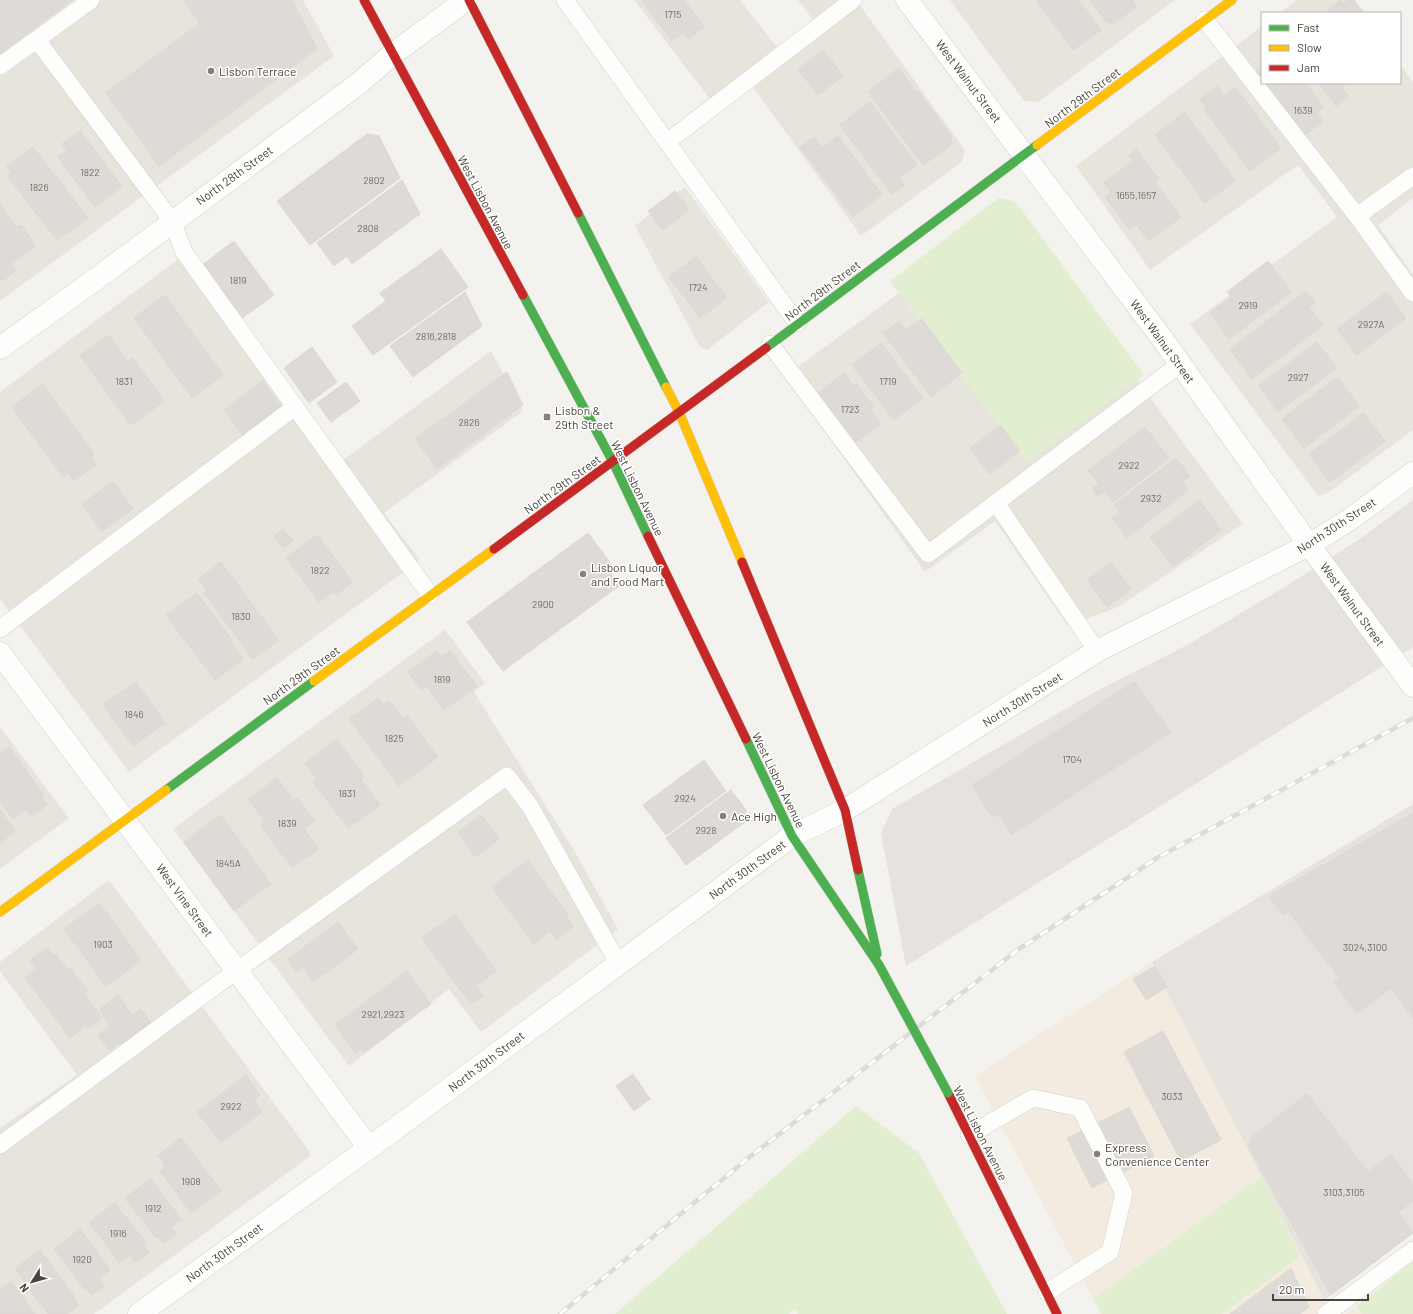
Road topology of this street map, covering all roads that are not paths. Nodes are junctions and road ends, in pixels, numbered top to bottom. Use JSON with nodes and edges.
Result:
{"nodes":[{"id":1,"x":91,"y":0,"type":"edge"},
{"id":2,"x":364,"y":0,"type":"edge"},
{"id":3,"x":468,"y":0,"type":"edge"},
{"id":4,"x":565,"y":0,"type":"edge"},
{"id":5,"x":853,"y":0,"type":"edge"},
{"id":6,"x":907,"y":0,"type":"edge"},
{"id":7,"x":1232,"y":0,"type":"edge"},
{"id":8,"x":1205,"y":20,"type":"junction"},
{"id":9,"x":37,"y":40,"type":"junction"},
{"id":10,"x":393,"y":54,"type":"junction"},
{"id":11,"x":0,"y":66,"type":"edge"},
{"id":12,"x":667,"y":142,"type":"junction"},
{"id":13,"x":1025,"y":155,"type":"junction"},
{"id":14,"x":1413,"y":176,"type":"edge"},
{"id":15,"x":1357,"y":216,"type":"junction"},
{"id":16,"x":172,"y":221,"type":"junction"},
{"id":17,"x":1413,"y":293,"type":"edge"},
{"id":18,"x":797,"y":323,"type":"junction"},
{"id":19,"x":770,"y":344,"type":"junction"},
{"id":20,"x":0,"y":348,"type":"edge"},
{"id":21,"x":1180,"y":364,"type":"junction"},
{"id":22,"x":295,"y":407,"type":"junction"},
{"id":23,"x":679,"y":412,"type":"junction"},
{"id":24,"x":613,"y":462,"type":"junction"},
{"id":25,"x":1413,"y":473,"type":"edge"},
{"id":26,"x":996,"y":503,"type":"junction"},
{"id":27,"x":1310,"y":545,"type":"junction"},
{"id":28,"x":430,"y":595,"type":"junction"},
{"id":29,"x":0,"y":629,"type":"edge"},
{"id":30,"x":1097,"y":651,"type":"junction"},
{"id":31,"x":0,"y":653,"type":"edge"},
{"id":32,"x":1411,"y":684,"type":"edge"},
{"id":33,"x":845,"y":810,"type":"junction"},
{"id":34,"x":125,"y":818,"type":"junction"},
{"id":35,"x":792,"y":836,"type":"junction"},
{"id":36,"x":0,"y":912,"type":"edge"},
{"id":37,"x":618,"y":963,"type":"junction"},
{"id":38,"x":879,"y":965,"type":"junction"},
{"id":39,"x":236,"y":971,"type":"junction"},
{"id":40,"x":969,"y":1135,"type":"junction"},
{"id":41,"x":0,"y":1145,"type":"edge"},
{"id":42,"x":369,"y":1148,"type":"junction"},
{"id":43,"x":1413,"y":1250,"type":"edge"},
{"id":44,"x":1046,"y":1292,"type":"junction"},
{"id":45,"x":139,"y":1314,"type":"edge"},
{"id":46,"x":1057,"y":1314,"type":"edge"},
{"id":47,"x":1326,"y":1314,"type":"edge"}],
"edges":[{"from":1,"to":9,"type":"lane"},
{"from":2,"to":10,"type":"main road","name":"West Lisbon Avenue"},
{"from":3,"to":10,"type":"street","name":"North 28th Street"},
{"from":3,"to":23,"type":"main road","name":"West Lisbon Avenue"},
{"from":4,"to":12,"type":"lane"},
{"from":5,"to":12,"type":"lane"},
{"from":6,"to":13,"type":"street","name":"West Walnut Street"},
{"from":7,"to":8,"type":"main road","name":"North 29th Street"},
{"from":8,"to":13,"type":"main road","name":"North 29th Street"},
{"from":8,"to":15,"type":"lane"},
{"from":9,"to":11,"type":"lane"},
{"from":9,"to":16,"type":"lane"},
{"from":10,"to":16,"type":"street","name":"North 28th Street"},
{"from":10,"to":24,"type":"main road","name":"West Lisbon Avenue"},
{"from":12,"to":18,"type":"lane"},
{"from":13,"to":18,"type":"main road","name":"North 29th Street"},
{"from":13,"to":21,"type":"street","name":"West Walnut Street"},
{"from":14,"to":15,"type":"lane"},
{"from":15,"to":17,"type":"lane"},
{"from":16,"to":20,"type":"street","name":"North 28th Street"},
{"from":16,"to":22,"type":"lane"},
{"from":18,"to":19,"type":"main road","name":"North 29th Street"},
{"from":19,"to":23,"type":"main road","name":"North 29th Street"},
{"from":19,"to":26,"type":"lane"},
{"from":21,"to":26,"type":"lane"},
{"from":21,"to":27,"type":"street","name":"West Walnut Street"},
{"from":22,"to":28,"type":"lane"},
{"from":22,"to":29,"type":"lane"},
{"from":23,"to":24,"type":"main road","name":"North 29th Street"},
{"from":23,"to":33,"type":"main road","name":"West Lisbon Avenue"},
{"from":24,"to":28,"type":"main road","name":"North 29th Street"},
{"from":24,"to":35,"type":"main road","name":"West Lisbon Avenue"},
{"from":25,"to":27,"type":"street","name":"North 30th Street"},
{"from":26,"to":30,"type":"lane"},
{"from":27,"to":30,"type":"street","name":"North 30th Street"},
{"from":27,"to":32,"type":"street","name":"West Walnut Street"},
{"from":28,"to":34,"type":"main road","name":"North 29th Street"},
{"from":30,"to":33,"type":"street","name":"North 30th Street"},
{"from":31,"to":34,"type":"street","name":"West Vine Street"},
{"from":33,"to":35,"type":"street","name":"North 30th Street"},
{"from":33,"to":38,"type":"main road","name":"West Lisbon Avenue"},
{"from":34,"to":36,"type":"main road","name":"North 29th Street"},
{"from":34,"to":39,"type":"street","name":"West Vine Street"},
{"from":35,"to":37,"type":"street","name":"North 30th Street"},
{"from":35,"to":38,"type":"main road","name":"West Lisbon Avenue"},
{"from":37,"to":39,"type":"lane"},
{"from":37,"to":42,"type":"street","name":"North 30th Street"},
{"from":38,"to":40,"type":"main road","name":"West Lisbon Avenue","bridge":true},
{"from":39,"to":41,"type":"lane"},
{"from":39,"to":42,"type":"street","name":"West Vine Street"},
{"from":40,"to":44,"type":"main road","name":"West Lisbon Avenue"},
{"from":40,"to":44,"type":"lane"},
{"from":42,"to":45,"type":"street","name":"North 30th Street"},
{"from":43,"to":47,"type":"lane"},
{"from":44,"to":46,"type":"main road","name":"West Lisbon Avenue"}]}
